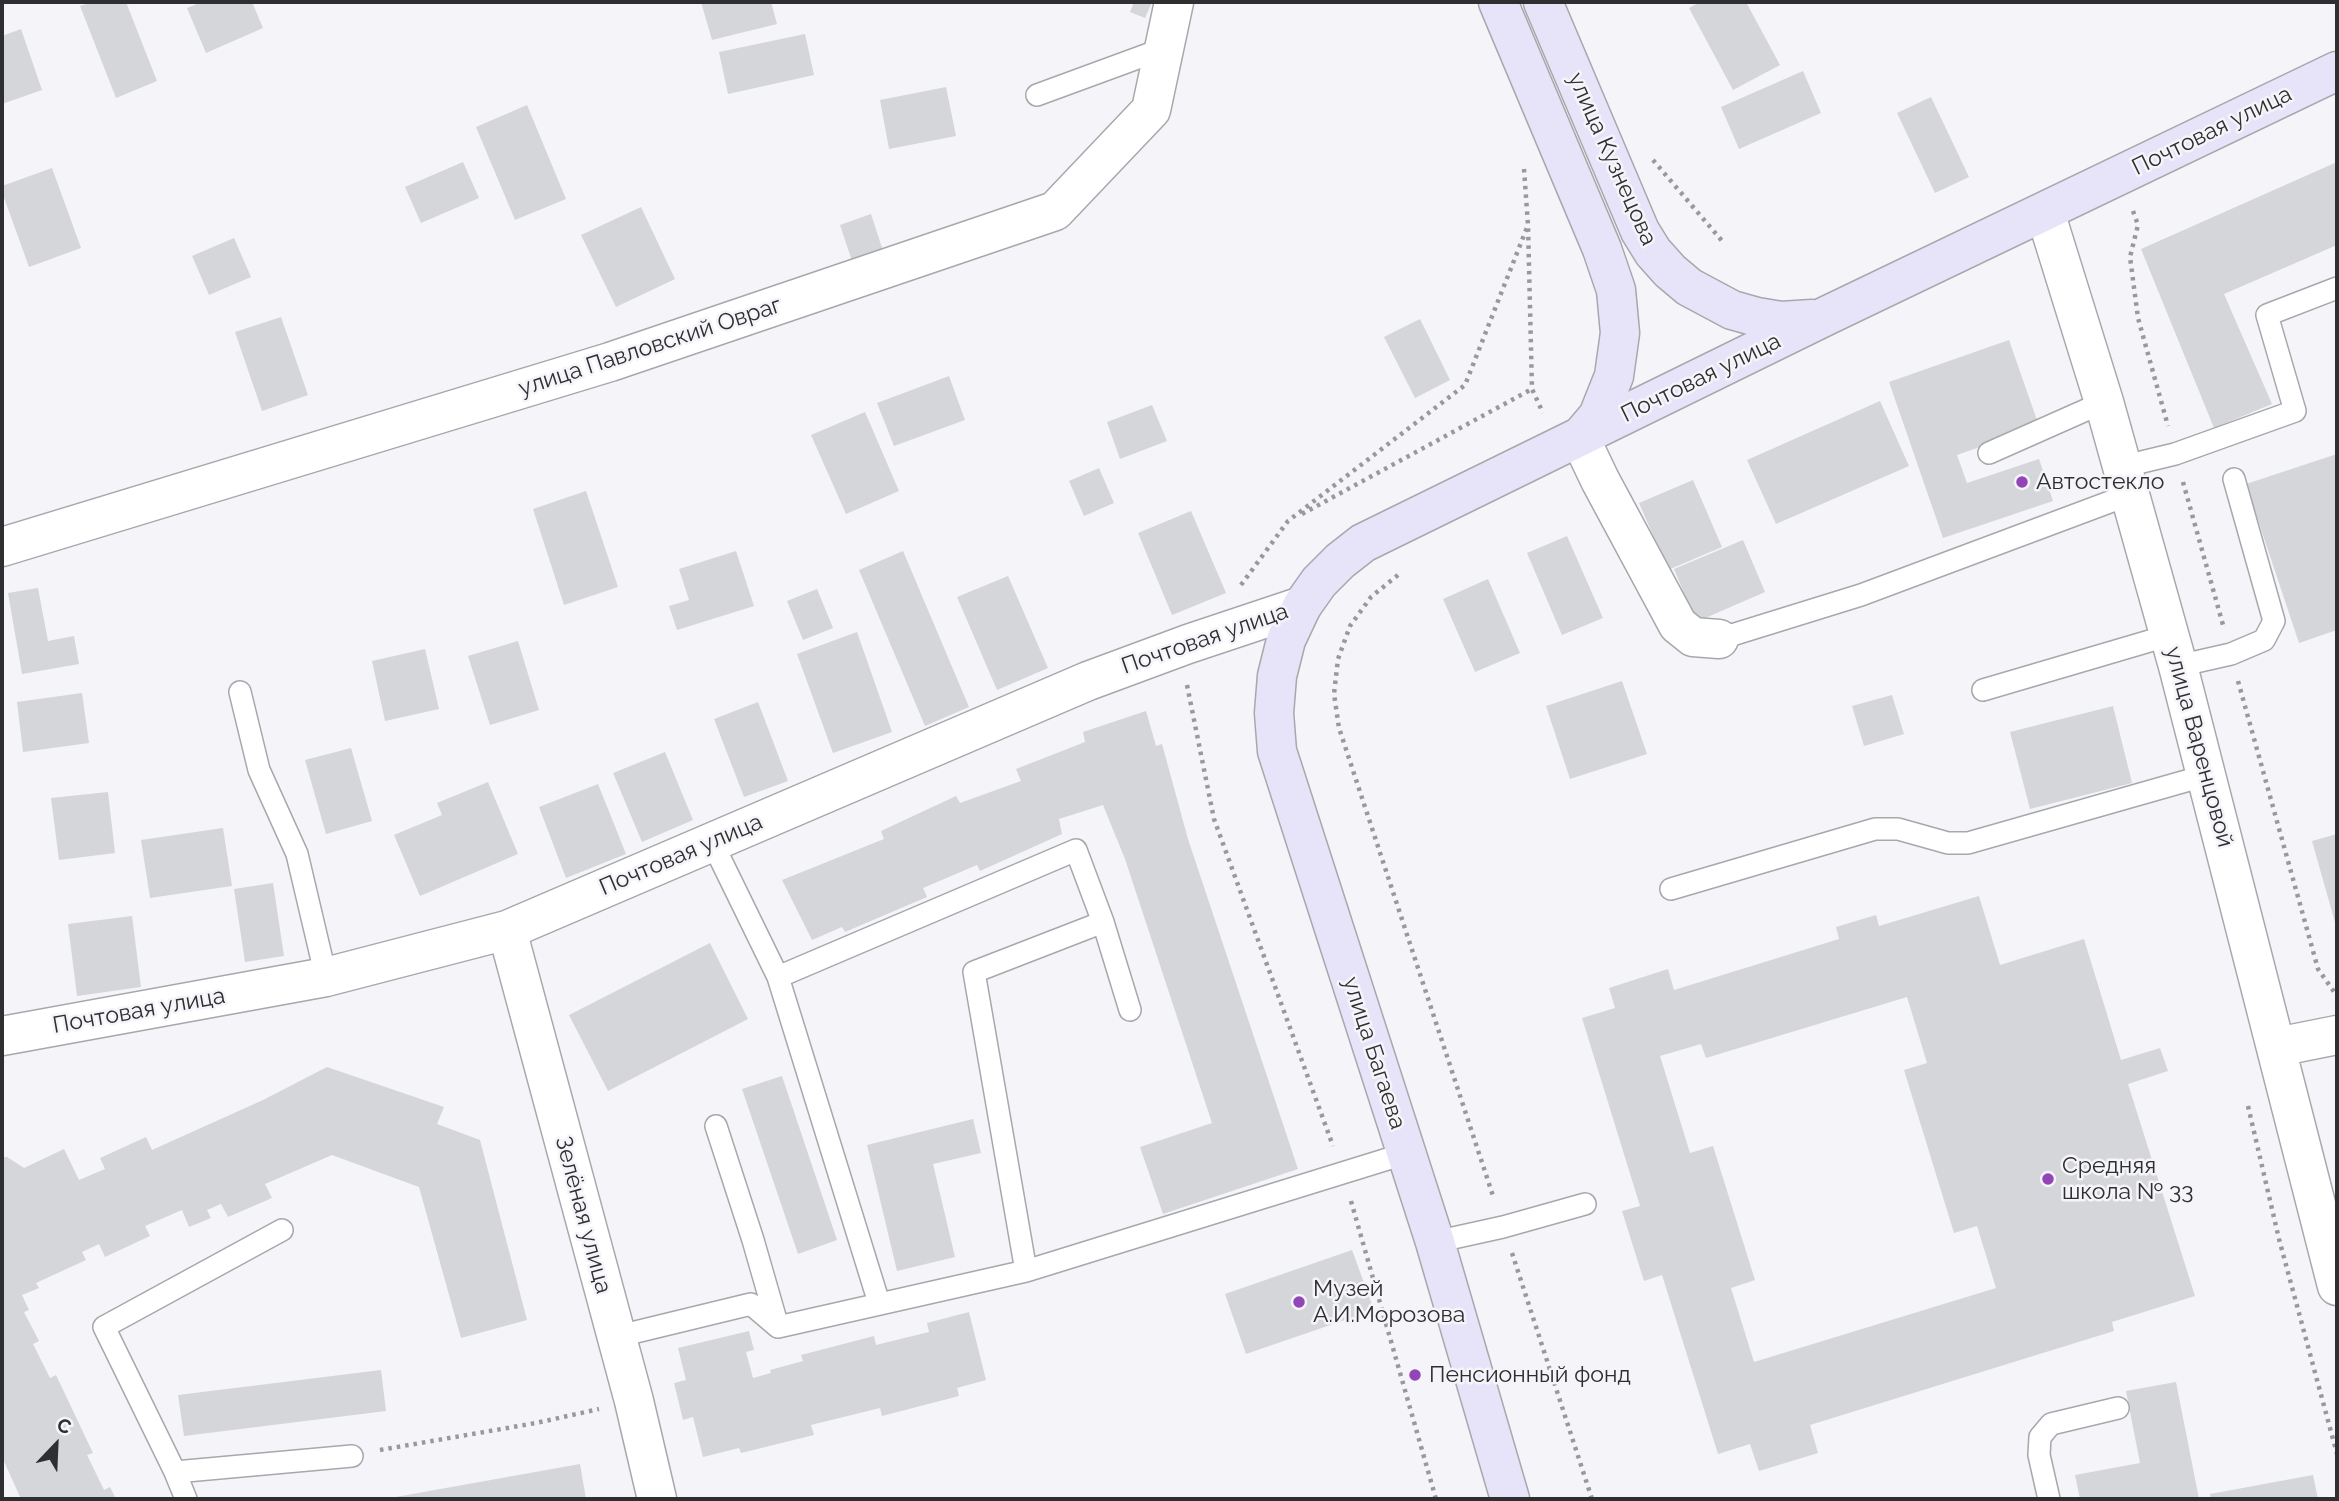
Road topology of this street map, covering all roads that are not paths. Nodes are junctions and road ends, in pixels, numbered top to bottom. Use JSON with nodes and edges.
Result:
{"nodes":[{"id":1,"x":1174,"y":2,"type":"edge"},
{"id":2,"x":1498,"y":2,"type":"edge"},
{"id":3,"x":1543,"y":2,"type":"edge"},
{"id":4,"x":1165,"y":48,"type":"junction"},
{"id":5,"x":2337,"y":71,"type":"edge"},
{"id":6,"x":1037,"y":95,"type":"dead end"},
{"id":7,"x":2045,"y":212,"type":"junction"},
{"id":8,"x":2337,"y":288,"type":"edge"},
{"id":9,"x":1828,"y":315,"type":"junction"},
{"id":10,"x":2104,"y":402,"type":"junction"},
{"id":11,"x":1580,"y":438,"type":"junction"},
{"id":12,"x":1989,"y":453,"type":"dead end"},
{"id":13,"x":2234,"y":479,"type":"dead end"},
{"id":14,"x":2126,"y":480,"type":"junction"},
{"id":15,"x":2,"y":547,"type":"edge"},
{"id":16,"x":1302,"y":606,"type":"junction"},
{"id":17,"x":1719,"y":639,"type":"joint"},
{"id":18,"x":2174,"y":650,"type":"junction"},
{"id":19,"x":1983,"y":690,"type":"dead end"},
{"id":20,"x":240,"y":692,"type":"dead end"},
{"id":21,"x":2207,"y":775,"type":"junction"},
{"id":22,"x":712,"y":842,"type":"junction"},
{"id":23,"x":1671,"y":889,"type":"dead end"},
{"id":24,"x":1103,"y":922,"type":"junction"},
{"id":25,"x":507,"y":930,"type":"junction"},
{"id":26,"x":326,"y":977,"type":"junction"},
{"id":27,"x":778,"y":977,"type":"junction"},
{"id":28,"x":1130,"y":1010,"type":"dead end"},
{"id":29,"x":2337,"y":1035,"type":"edge"},
{"id":30,"x":2,"y":1036,"type":"edge"},
{"id":31,"x":2277,"y":1047,"type":"junction"},
{"id":32,"x":716,"y":1126,"type":"dead end"},
{"id":33,"x":1407,"y":1153,"type":"junction"},
{"id":34,"x":1585,"y":1204,"type":"dead end"},
{"id":35,"x":282,"y":1230,"type":"dead end"},
{"id":36,"x":1435,"y":1242,"type":"junction"},
{"id":37,"x":1026,"y":1271,"type":"junction"},
{"id":38,"x":2337,"y":1286,"type":"edge"},
{"id":39,"x":879,"y":1303,"type":"junction"},
{"id":40,"x":778,"y":1327,"type":"junction"},
{"id":41,"x":615,"y":1337,"type":"junction"},
{"id":42,"x":2118,"y":1408,"type":"dead end"},
{"id":43,"x":352,"y":1455,"type":"road end"},
{"id":44,"x":175,"y":1472,"type":"junction"},
{"id":45,"x":186,"y":1499,"type":"edge"},
{"id":46,"x":657,"y":1499,"type":"edge"},
{"id":47,"x":1510,"y":1499,"type":"edge"},
{"id":48,"x":2049,"y":1499,"type":"edge"}],
"edges":[{"from":1,"to":4,"type":"street","name":"улица Павловский Овраг"},
{"from":2,"to":11,"type":"main road","name":"улица Кузнецова"},
{"from":3,"to":9,"type":"main road","name":"улица Кузнецова"},
{"from":4,"to":6,"type":"lane"},
{"from":4,"to":15,"type":"street","name":"улица Павловский Овраг"},
{"from":5,"to":7,"type":"main road","name":"Почтовая улица"},
{"from":7,"to":9,"type":"main road","name":"Почтовая улица"},
{"from":7,"to":10,"type":"street","name":"улица Варенцовой"},
{"from":8,"to":14,"type":"lane"},
{"from":9,"to":11,"type":"main road","name":"Почтовая улица"},
{"from":10,"to":12,"type":"lane"},
{"from":10,"to":14,"type":"street","name":"улица Варенцовой"},
{"from":11,"to":16,"type":"main road","name":"Почтовая улица"},
{"from":11,"to":17,"type":"street"},
{"from":13,"to":18,"type":"lane"},
{"from":14,"to":17,"type":"lane"},
{"from":14,"to":18,"type":"street","name":"улица Варенцовой"},
{"from":16,"to":22,"type":"street","name":"Почтовая улица"},
{"from":16,"to":33,"type":"main road","name":"улица Багаева"},
{"from":18,"to":19,"type":"lane"},
{"from":18,"to":21,"type":"street","name":"улица Варенцовой"},
{"from":20,"to":26,"type":"lane"},
{"from":21,"to":23,"type":"lane"},
{"from":21,"to":31,"type":"street","name":"улица Варенцовой"},
{"from":22,"to":25,"type":"street","name":"Почтовая улица"},
{"from":22,"to":27,"type":"lane"},
{"from":24,"to":27,"type":"lane"},
{"from":24,"to":28,"type":"lane"},
{"from":24,"to":37,"type":"lane"},
{"from":25,"to":26,"type":"street","name":"Почтовая улица"},
{"from":25,"to":41,"type":"street","name":"Зелёная улица"},
{"from":26,"to":30,"type":"street","name":"Почтовая улица"},
{"from":27,"to":39,"type":"lane"},
{"from":29,"to":31,"type":"street"},
{"from":31,"to":38,"type":"street","name":"улица Варенцовой"},
{"from":32,"to":40,"type":"lane"},
{"from":33,"to":36,"type":"main road","name":"улица Багаева"},
{"from":33,"to":37,"type":"lane"},
{"from":34,"to":36,"type":"lane"},
{"from":35,"to":44,"type":"lane"},
{"from":36,"to":47,"type":"main road","name":"улица Багаева"},
{"from":37,"to":39,"type":"lane"},
{"from":39,"to":40,"type":"lane"},
{"from":40,"to":41,"type":"lane"},
{"from":41,"to":46,"type":"street","name":"Зелёная улица"},
{"from":42,"to":48,"type":"lane"},
{"from":43,"to":44,"type":"lane"},
{"from":44,"to":45,"type":"lane"}]}
